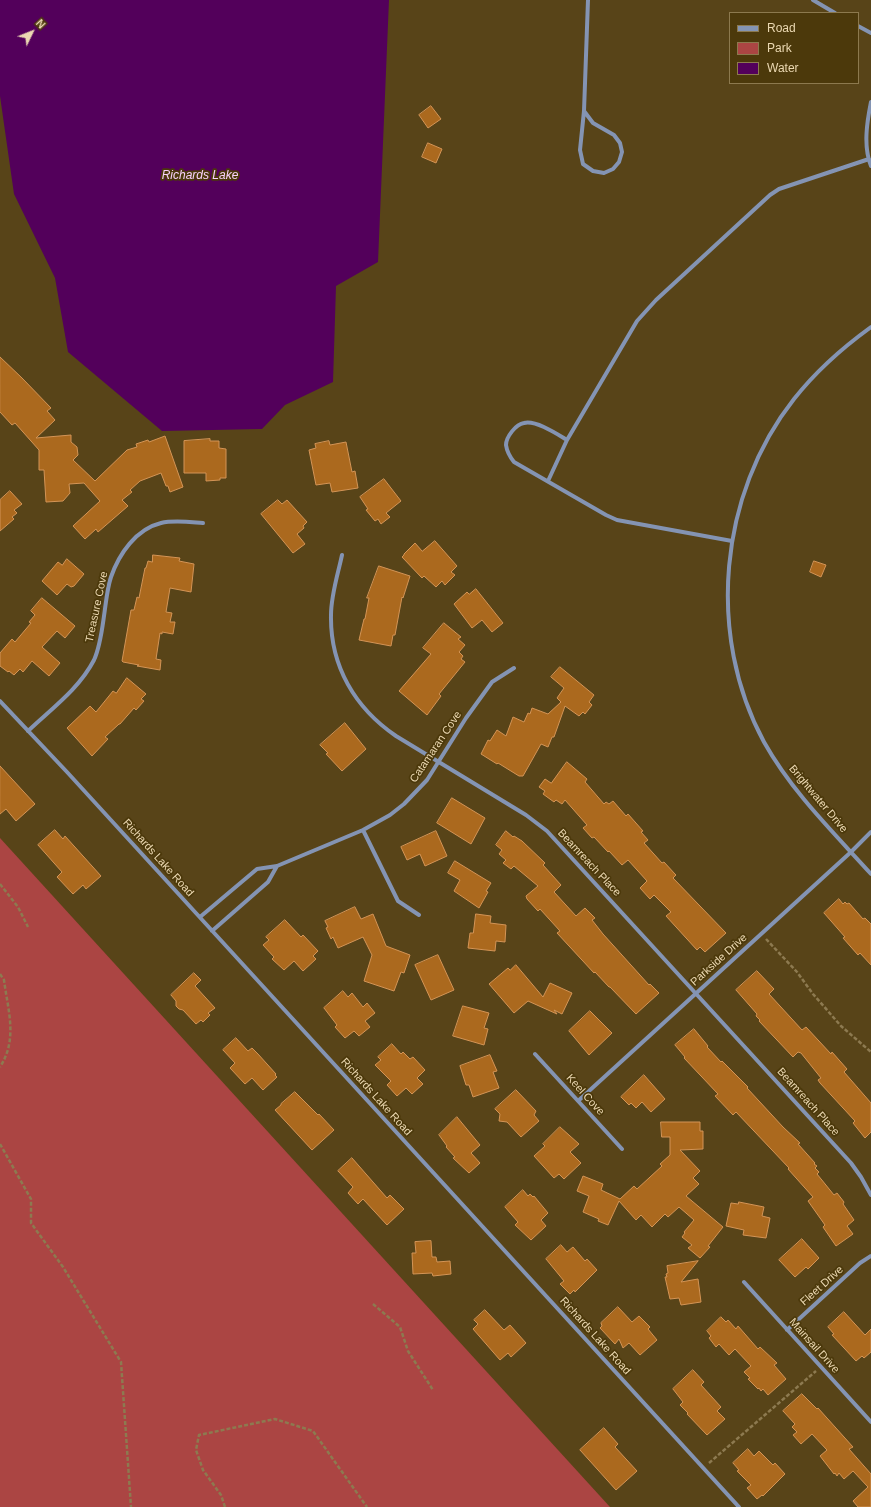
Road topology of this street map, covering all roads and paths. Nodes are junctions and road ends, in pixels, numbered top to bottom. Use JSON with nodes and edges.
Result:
{"nodes":[{"id":1,"x":588,"y":0,"type":"edge"},
{"id":2,"x":813,"y":0,"type":"edge"},
{"id":3,"x":833,"y":12,"type":"edge"},
{"id":4,"x":859,"y":27,"type":"edge"},
{"id":5,"x":871,"y":33,"type":"edge"},
{"id":6,"x":871,"y":102,"type":"edge"},
{"id":7,"x":584,"y":110,"type":"junction"},
{"id":8,"x":868,"y":159,"type":"junction"},
{"id":9,"x":871,"y":166,"type":"edge"},
{"id":10,"x":871,"y":327,"type":"edge"},
{"id":11,"x":567,"y":440,"type":"junction"},
{"id":12,"x":548,"y":481,"type":"junction"},
{"id":13,"x":203,"y":523,"type":"dead end"},
{"id":14,"x":732,"y":541,"type":"junction"},
{"id":15,"x":342,"y":555,"type":"dead end"},
{"id":16,"x":514,"y":668,"type":"dead end"},
{"id":17,"x":0,"y":701,"type":"edge"},
{"id":18,"x":28,"y":731,"type":"junction"},
{"id":19,"x":439,"y":762,"type":"junction"},
{"id":20,"x":363,"y":830,"type":"junction"},
{"id":21,"x":871,"y":832,"type":"edge"},
{"id":22,"x":851,"y":852,"type":"junction"},
{"id":23,"x":278,"y":866,"type":"junction"},
{"id":24,"x":871,"y":874,"type":"edge"},
{"id":25,"x":0,"y":884,"type":"edge"},
{"id":26,"x":419,"y":915,"type":"dead end"},
{"id":27,"x":200,"y":918,"type":"junction"},
{"id":28,"x":28,"y":927,"type":"dead end"},
{"id":29,"x":212,"y":931,"type":"junction"},
{"id":30,"x":761,"y":934,"type":"junction"},
{"id":31,"x":0,"y":974,"type":"edge"},
{"id":32,"x":696,"y":993,"type":"junction"},
{"id":33,"x":871,"y":1052,"type":"edge"},
{"id":34,"x":535,"y":1054,"type":"dead end"},
{"id":35,"x":0,"y":1067,"type":"edge"},
{"id":36,"x":578,"y":1101,"type":"junction"},
{"id":37,"x":0,"y":1144,"type":"edge"},
{"id":38,"x":622,"y":1149,"type":"dead end"},
{"id":39,"x":871,"y":1195,"type":"edge"},
{"id":40,"x":871,"y":1256,"type":"edge"},
{"id":41,"x":744,"y":1282,"type":"dead end"},
{"id":42,"x":373,"y":1304,"type":"dead end"},
{"id":43,"x":787,"y":1330,"type":"junction"},
{"id":44,"x":821,"y":1367,"type":"junction"},
{"id":45,"x":433,"y":1390,"type":"dead end"},
{"id":46,"x":871,"y":1422,"type":"edge"},
{"id":47,"x":703,"y":1468,"type":"junction"},
{"id":48,"x":131,"y":1507,"type":"edge"},
{"id":49,"x":225,"y":1507,"type":"edge"},
{"id":50,"x":367,"y":1507,"type":"edge"},
{"id":51,"x":739,"y":1507,"type":"edge"}],
"edges":[{"from":1,"to":7,"type":"street"},
{"from":2,"to":3,"type":"street"},
{"from":4,"to":5,"type":"street"},
{"from":6,"to":8,"type":"street"},
{"from":7,"to":7,"type":"street"},
{"from":8,"to":9,"type":"street"},
{"from":8,"to":11,"type":"street"},
{"from":10,"to":14,"type":"street","name":"Brightwater Drive"},
{"from":11,"to":12,"type":"street"},
{"from":11,"to":12,"type":"street"},
{"from":12,"to":14,"type":"street"},
{"from":13,"to":18,"type":"street","name":"Treasure Cove"},
{"from":14,"to":22,"type":"street","name":"Brightwater Drive"},
{"from":15,"to":19,"type":"street","name":"Beamreach Place"},
{"from":16,"to":19,"type":"street","name":"Catamaran Cove"},
{"from":17,"to":18,"type":"street","name":"Richards Lake Road"},
{"from":18,"to":27,"type":"street","name":"Richards Lake Road"},
{"from":19,"to":20,"type":"street","name":"Catamaran Cove"},
{"from":19,"to":32,"type":"street","name":"Beamreach Place"},
{"from":20,"to":23,"type":"street","name":"Catamaran Cove"},
{"from":20,"to":26,"type":"street"},
{"from":21,"to":22,"type":"street","name":"Parkside Drive"},
{"from":22,"to":24,"type":"street","name":"Brightwater Drive"},
{"from":22,"to":30,"type":"street","name":"Parkside Drive"},
{"from":23,"to":27,"type":"street","name":"Catamaran Cove"},
{"from":23,"to":29,"type":"street"},
{"from":25,"to":28,"type":"path"},
{"from":27,"to":29,"type":"street","name":"Richards Lake Road"},
{"from":29,"to":47,"type":"street","name":"Richards Lake Road"},
{"from":30,"to":32,"type":"street","name":"Parkside Drive"},
{"from":30,"to":33,"type":"path"},
{"from":31,"to":35,"type":"path"},
{"from":32,"to":36,"type":"street","name":"Parkside Drive"},
{"from":32,"to":39,"type":"street","name":"Beamreach Place"},
{"from":34,"to":36,"type":"street","name":"Keel Cove"},
{"from":36,"to":38,"type":"street","name":"Keel Cove"},
{"from":37,"to":48,"type":"path"},
{"from":40,"to":43,"type":"street","name":"Fleet Drive"},
{"from":41,"to":43,"type":"street","name":"Mainsail Drive"},
{"from":42,"to":45,"type":"path"},
{"from":43,"to":44,"type":"street","name":"Mainsail Drive"},
{"from":44,"to":46,"type":"street","name":"Mainsail Drive"},
{"from":44,"to":47,"type":"path"},
{"from":47,"to":51,"type":"street","name":"Richards Lake Road"},
{"from":49,"to":50,"type":"path"}]}
